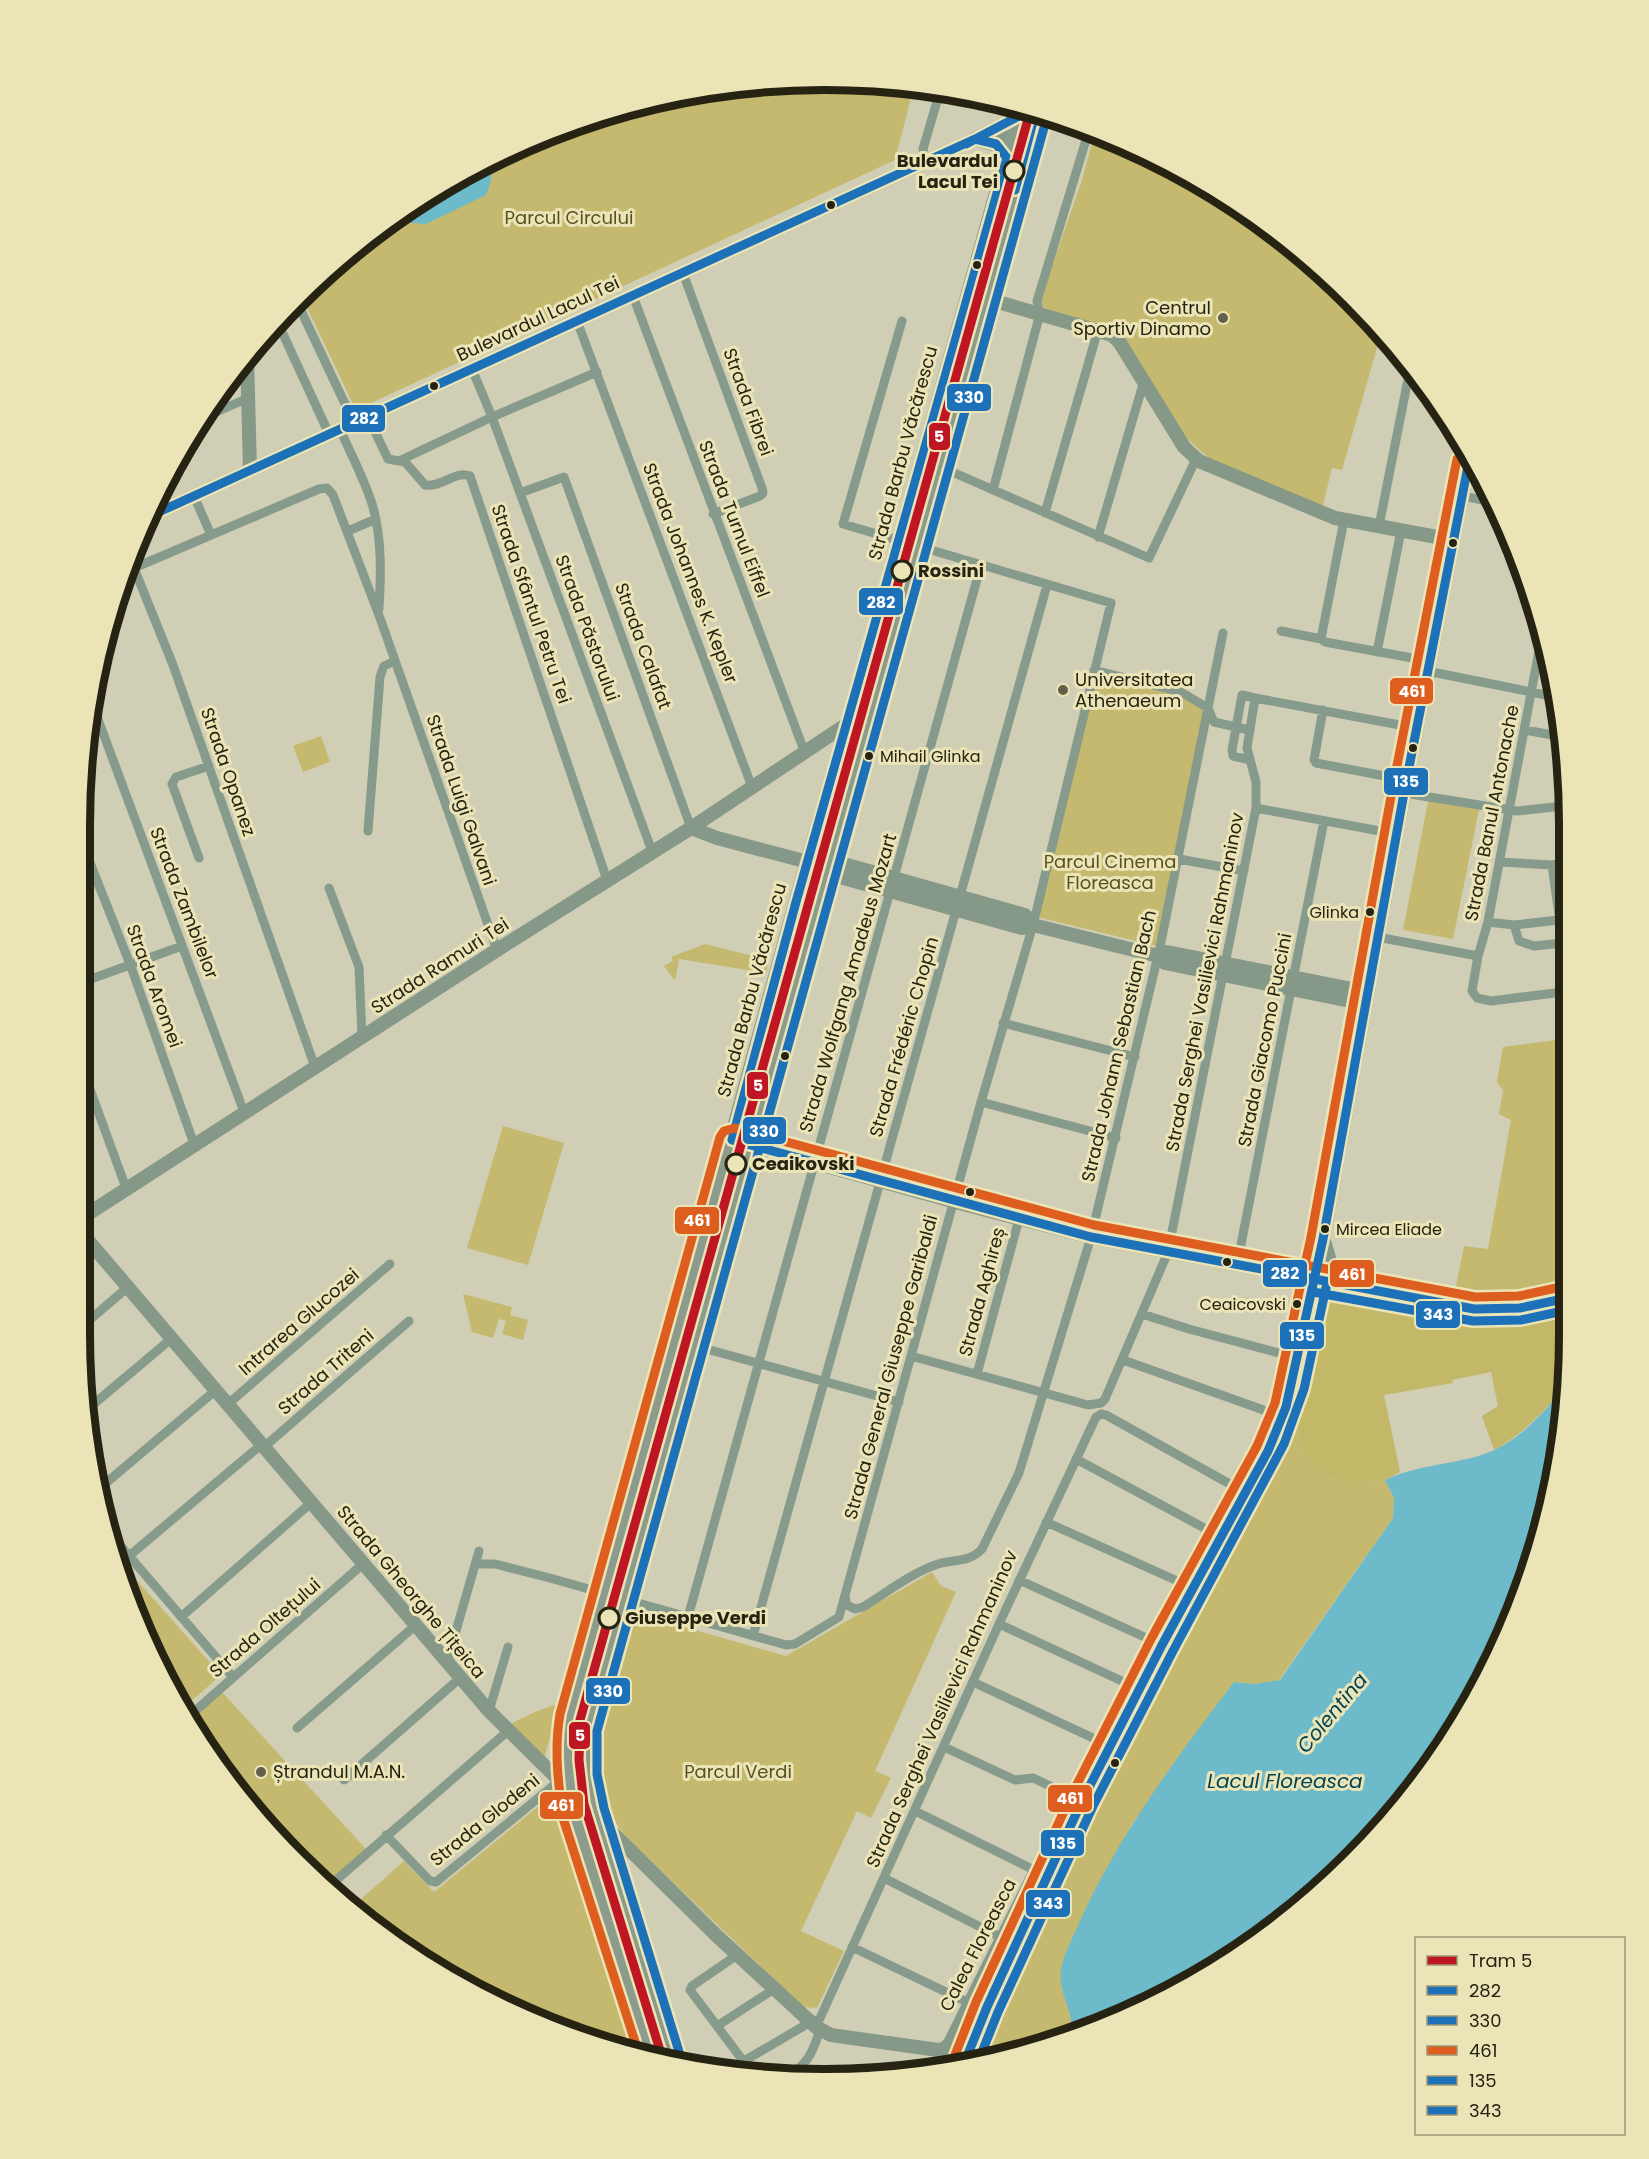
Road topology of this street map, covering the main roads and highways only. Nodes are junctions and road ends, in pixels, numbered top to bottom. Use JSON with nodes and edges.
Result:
{"nodes":[{"id":1,"x":1024,"y":118,"type":"edge"},
{"id":2,"x":1026,"y":118,"type":"edge"},
{"id":3,"x":975,"y":140,"type":"road end"},
{"id":4,"x":1007,"y":158,"type":"junction"},
{"id":5,"x":976,"y":296,"type":"junction"},
{"id":6,"x":906,"y":543,"type":"junction"},
{"id":7,"x":739,"y":1142,"type":"junction"},
{"id":8,"x":649,"y":2048,"type":"edge"},
{"id":9,"x":667,"y":2052,"type":"edge"}],
"edges":[{"from":1,"to":4,"type":"main road","name":"Strada Barbu Văcărescu"},
{"from":2,"to":5,"type":"main road","name":"Strada Barbu Văcărescu"},
{"from":3,"to":4,"type":"main road"},
{"from":4,"to":5,"type":"main road","name":"Strada Barbu Văcărescu"},
{"from":5,"to":6,"type":"main road","name":"Strada Barbu Văcărescu"},
{"from":6,"to":7,"type":"main road","name":"Strada Barbu Văcărescu"},
{"from":6,"to":7,"type":"main road","name":"Strada Barbu Văcărescu"},
{"from":7,"to":8,"type":"main road","name":"Strada Barbu Văcărescu"},
{"from":7,"to":9,"type":"main road","name":"Strada Barbu Văcărescu"}]}
